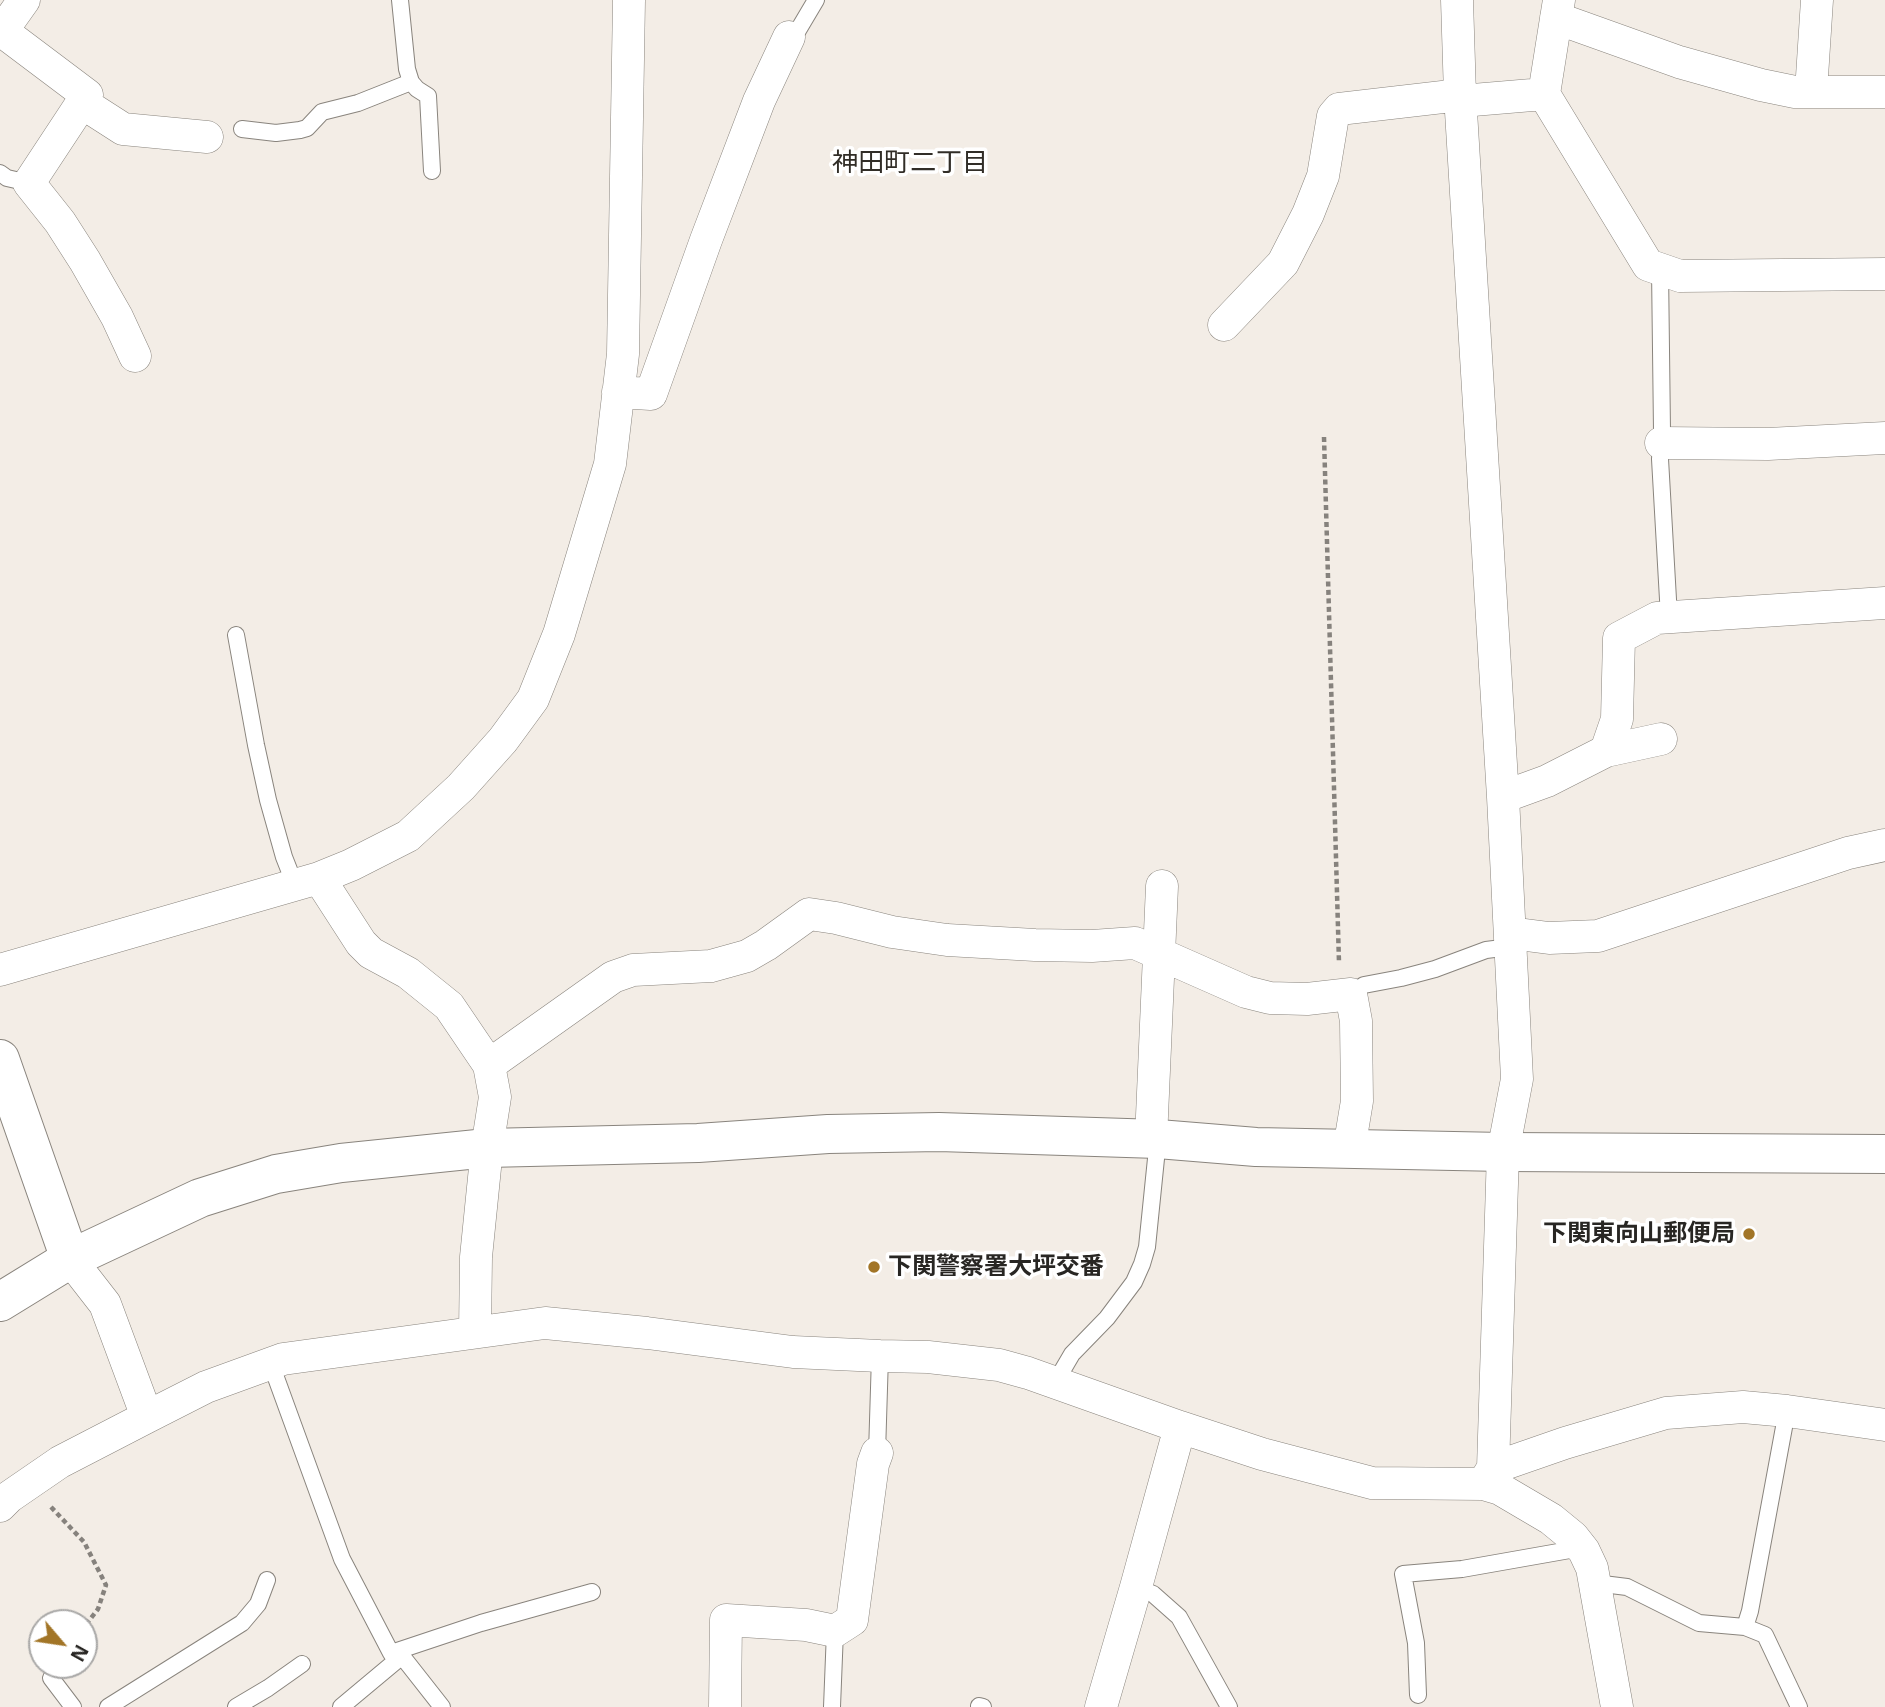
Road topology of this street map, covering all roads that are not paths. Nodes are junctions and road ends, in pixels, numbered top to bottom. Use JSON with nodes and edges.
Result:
{"nodes":[{"id":1,"x":24,"y":0,"type":"edge"},
{"id":2,"x":400,"y":0,"type":"edge"},
{"id":3,"x":629,"y":0,"type":"edge"},
{"id":4,"x":816,"y":0,"type":"edge"},
{"id":5,"x":1457,"y":0,"type":"edge"},
{"id":6,"x":1817,"y":0,"type":"edge"},
{"id":7,"x":1557,"y":9,"type":"edge"},
{"id":8,"x":789,"y":37,"type":"joint"},
{"id":9,"x":411,"y":82,"type":"junction"},
{"id":10,"x":1811,"y":92,"type":"junction"},
{"id":11,"x":1885,"y":92,"type":"edge"},
{"id":12,"x":1544,"y":94,"type":"junction"},
{"id":13,"x":1460,"y":98,"type":"junction"},
{"id":14,"x":81,"y":102,"type":"junction"},
{"id":15,"x":242,"y":129,"type":"dead end"},
{"id":16,"x":207,"y":137,"type":"dead end"},
{"id":17,"x":432,"y":171,"type":"dead end"},
{"id":18,"x":14,"y":178,"type":"edge"},
{"id":19,"x":1660,"y":269,"type":"junction"},
{"id":20,"x":1885,"y":274,"type":"edge"},
{"id":21,"x":1224,"y":325,"type":"dead end"},
{"id":22,"x":135,"y":356,"type":"dead end"},
{"id":23,"x":618,"y":392,"type":"junction"},
{"id":24,"x":1885,"y":438,"type":"edge"},
{"id":25,"x":1661,"y":443,"type":"junction"},
{"id":26,"x":1885,"y":603,"type":"edge"},
{"id":27,"x":1669,"y":617,"type":"junction"},
{"id":28,"x":236,"y":635,"type":"dead end"},
{"id":29,"x":1661,"y":739,"type":"dead end"},
{"id":30,"x":1606,"y":751,"type":"junction"},
{"id":31,"x":1503,"y":797,"type":"junction"},
{"id":32,"x":1885,"y":845,"type":"edge"},
{"id":33,"x":307,"y":881,"type":"junction"},
{"id":34,"x":1162,"y":886,"type":"dead end"},
{"id":35,"x":1510,"y":940,"type":"junction"},
{"id":36,"x":1160,"y":954,"type":"junction"},
{"id":37,"x":0,"y":970,"type":"edge"},
{"id":38,"x":1345,"y":995,"type":"junction"},
{"id":39,"x":0,"y":1059,"type":"edge"},
{"id":40,"x":489,"y":1065,"type":"junction"},
{"id":41,"x":1154,"y":1139,"type":"junction"},
{"id":42,"x":487,"y":1148,"type":"junction"},
{"id":43,"x":1349,"y":1149,"type":"junction"},
{"id":44,"x":1503,"y":1152,"type":"junction"},
{"id":45,"x":1885,"y":1154,"type":"edge"},
{"id":46,"x":70,"y":1259,"type":"junction"},
{"id":47,"x":0,"y":1302,"type":"edge"},
{"id":48,"x":475,"y":1332,"type":"junction"},
{"id":49,"x":880,"y":1356,"type":"junction"},
{"id":50,"x":271,"y":1364,"type":"junction"},
{"id":51,"x":1055,"y":1382,"type":"junction"},
{"id":52,"x":1787,"y":1411,"type":"junction"},
{"id":53,"x":147,"y":1417,"type":"junction"},
{"id":54,"x":1885,"y":1425,"type":"edge"},
{"id":55,"x":1180,"y":1427,"type":"junction"},
{"id":56,"x":877,"y":1453,"type":"joint"},
{"id":57,"x":1488,"y":1476,"type":"junction"},
{"id":58,"x":0,"y":1506,"type":"edge"},
{"id":59,"x":1581,"y":1548,"type":"junction"},
{"id":60,"x":267,"y":1580,"type":"dead end"},
{"id":61,"x":1595,"y":1583,"type":"junction"},
{"id":62,"x":1136,"y":1587,"type":"junction"},
{"id":63,"x":592,"y":1592,"type":"dead end"},
{"id":64,"x":1745,"y":1627,"type":"junction"},
{"id":65,"x":835,"y":1630,"type":"junction"},
{"id":66,"x":394,"y":1652,"type":"junction"},
{"id":67,"x":302,"y":1664,"type":"dead end"},
{"id":68,"x":52,"y":1679,"type":"edge"},
{"id":69,"x":1418,"y":1695,"type":"dead end"},
{"id":70,"x":74,"y":1707,"type":"edge"},
{"id":71,"x":108,"y":1707,"type":"edge"},
{"id":72,"x":236,"y":1707,"type":"edge"},
{"id":73,"x":341,"y":1707,"type":"edge"},
{"id":74,"x":442,"y":1707,"type":"edge"},
{"id":75,"x":725,"y":1707,"type":"edge"},
{"id":76,"x":831,"y":1707,"type":"edge"},
{"id":77,"x":1101,"y":1707,"type":"edge"},
{"id":78,"x":1229,"y":1707,"type":"edge"},
{"id":79,"x":1617,"y":1707,"type":"edge"},
{"id":80,"x":1799,"y":1707,"type":"edge"}],
"edges":[{"from":1,"to":14,"type":"street"},
{"from":2,"to":9,"type":"lane"},
{"from":3,"to":23,"type":"street"},
{"from":4,"to":8,"type":"lane"},
{"from":5,"to":13,"type":"street"},
{"from":6,"to":10,"type":"street"},
{"from":7,"to":10,"type":"street"},
{"from":7,"to":12,"type":"street"},
{"from":8,"to":23,"type":"street"},
{"from":9,"to":15,"type":"lane"},
{"from":9,"to":17,"type":"lane"},
{"from":10,"to":11,"type":"street"},
{"from":12,"to":13,"type":"street"},
{"from":12,"to":19,"type":"street"},
{"from":13,"to":21,"type":"street"},
{"from":13,"to":31,"type":"street"},
{"from":14,"to":16,"type":"street"},
{"from":14,"to":18,"type":"street"},
{"from":18,"to":22,"type":"street"},
{"from":19,"to":20,"type":"street"},
{"from":19,"to":25,"type":"lane"},
{"from":23,"to":33,"type":"street"},
{"from":24,"to":25,"type":"street"},
{"from":25,"to":27,"type":"lane"},
{"from":26,"to":27,"type":"street"},
{"from":27,"to":30,"type":"street"},
{"from":28,"to":33,"type":"lane"},
{"from":29,"to":30,"type":"street"},
{"from":30,"to":31,"type":"street"},
{"from":31,"to":35,"type":"street"},
{"from":32,"to":35,"type":"street"},
{"from":33,"to":37,"type":"street"},
{"from":33,"to":40,"type":"street"},
{"from":34,"to":36,"type":"street"},
{"from":35,"to":38,"type":"lane"},
{"from":35,"to":44,"type":"street"},
{"from":36,"to":38,"type":"street"},
{"from":36,"to":40,"type":"street"},
{"from":36,"to":41,"type":"street"},
{"from":38,"to":43,"type":"street"},
{"from":39,"to":46,"type":"street"},
{"from":40,"to":42,"type":"street"},
{"from":41,"to":42,"type":"street"},
{"from":41,"to":43,"type":"street"},
{"from":41,"to":51,"type":"lane"},
{"from":42,"to":46,"type":"street"},
{"from":42,"to":48,"type":"street"},
{"from":43,"to":44,"type":"street"},
{"from":44,"to":45,"type":"street"},
{"from":44,"to":57,"type":"street"},
{"from":46,"to":47,"type":"street"},
{"from":46,"to":53,"type":"street"},
{"from":48,"to":49,"type":"street"},
{"from":48,"to":50,"type":"street"},
{"from":49,"to":51,"type":"street"},
{"from":49,"to":56,"type":"lane"},
{"from":50,"to":53,"type":"street"},
{"from":50,"to":66,"type":"lane"},
{"from":51,"to":55,"type":"street"},
{"from":52,"to":54,"type":"street"},
{"from":52,"to":57,"type":"street"},
{"from":52,"to":64,"type":"lane"},
{"from":53,"to":58,"type":"street"},
{"from":55,"to":57,"type":"street"},
{"from":55,"to":62,"type":"street"},
{"from":56,"to":65,"type":"street"},
{"from":57,"to":59,"type":"street"},
{"from":59,"to":61,"type":"street"},
{"from":59,"to":69,"type":"lane"},
{"from":60,"to":71,"type":"lane"},
{"from":61,"to":64,"type":"lane"},
{"from":61,"to":79,"type":"street"},
{"from":62,"to":77,"type":"street"},
{"from":62,"to":78,"type":"lane"},
{"from":63,"to":66,"type":"lane"},
{"from":64,"to":80,"type":"lane"},
{"from":65,"to":75,"type":"street"},
{"from":65,"to":76,"type":"lane"},
{"from":66,"to":73,"type":"lane"},
{"from":66,"to":74,"type":"lane"},
{"from":67,"to":72,"type":"lane"},
{"from":68,"to":70,"type":"lane"}]}
